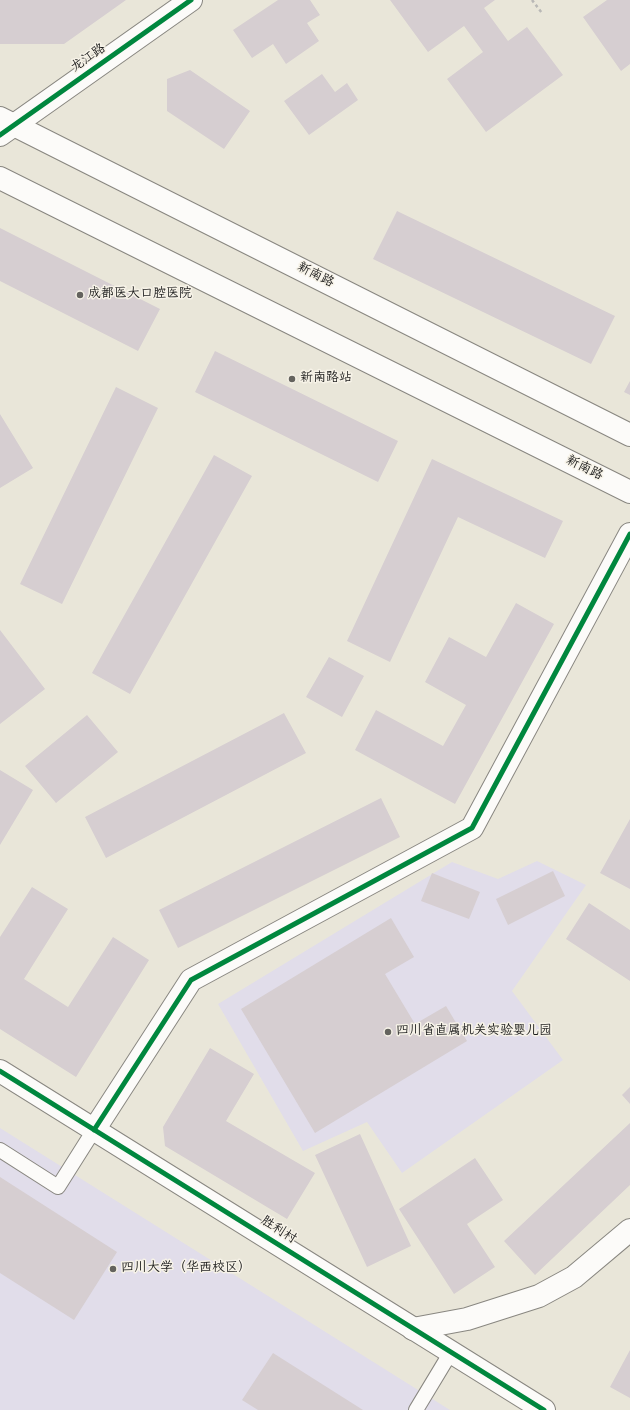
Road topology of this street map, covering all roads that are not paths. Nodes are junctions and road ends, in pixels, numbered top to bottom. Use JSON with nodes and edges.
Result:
{"nodes":[{"id":1,"x":191,"y":0,"type":"edge"},
{"id":2,"x":5,"y":126,"type":"edge"},
{"id":3,"x":0,"y":178,"type":"edge"},
{"id":4,"x":630,"y":435,"type":"edge"},
{"id":5,"x":630,"y":492,"type":"edge"},
{"id":6,"x":630,"y":534,"type":"edge"},
{"id":7,"x":0,"y":1071,"type":"edge"},
{"id":8,"x":94,"y":1130,"type":"junction"},
{"id":9,"x":0,"y":1150,"type":"edge"},
{"id":10,"x":630,"y":1230,"type":"edge"},
{"id":11,"x":413,"y":1329,"type":"junction"},
{"id":12,"x":451,"y":1352,"type":"junction"},
{"id":13,"x":416,"y":1410,"type":"edge"},
{"id":14,"x":544,"y":1410,"type":"edge"}],
"edges":[{"from":1,"to":2,"type":"street","name":"龙江路"},
{"from":2,"to":4,"type":"street","name":"新南路"},
{"from":3,"to":5,"type":"street","name":"新南路"},
{"from":6,"to":8,"type":"street"},
{"from":7,"to":8,"type":"street","name":"胜利村"},
{"from":8,"to":9,"type":"lane"},
{"from":8,"to":11,"type":"street","name":"胜利村"},
{"from":10,"to":11,"type":"street"},
{"from":11,"to":12,"type":"street","name":"胜利村"},
{"from":12,"to":13,"type":"lane"},
{"from":12,"to":14,"type":"street","name":"胜利村"}]}
